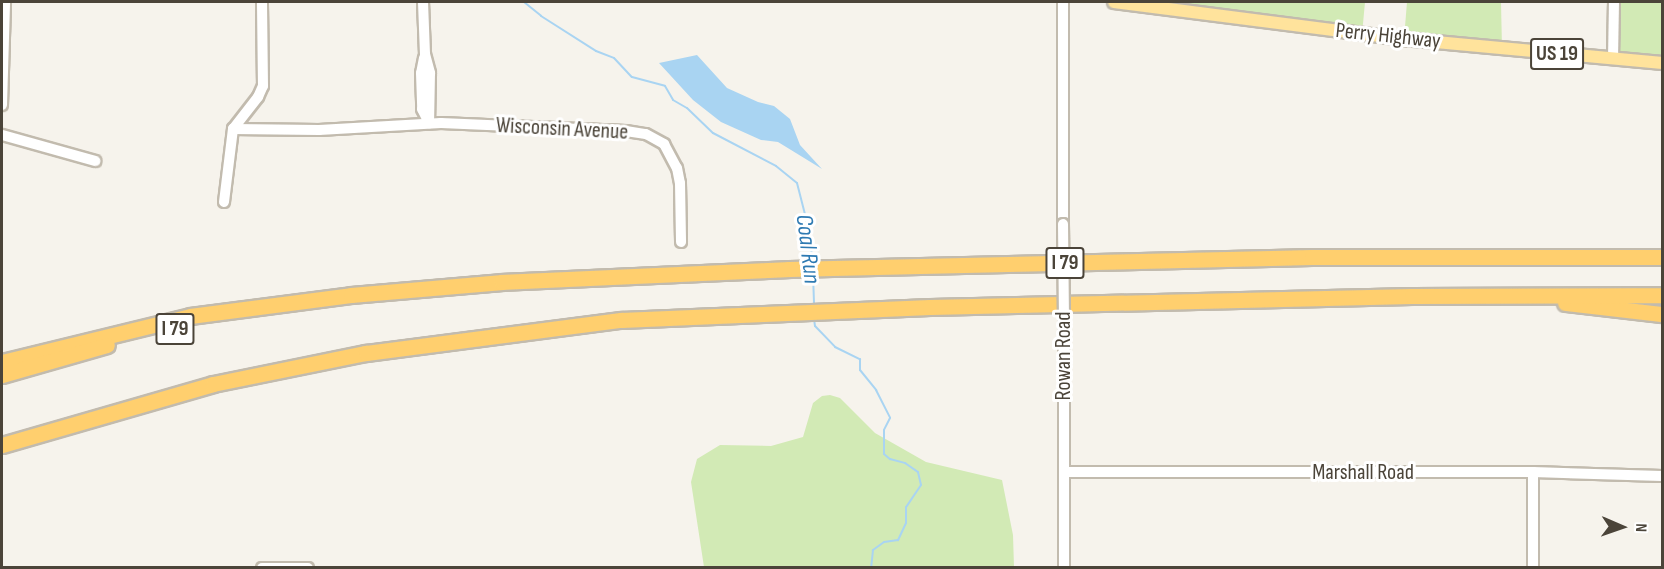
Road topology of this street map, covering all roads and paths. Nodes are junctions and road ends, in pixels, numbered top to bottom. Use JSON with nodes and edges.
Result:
{"nodes":[{"id":1,"x":5,"y":2,"type":"edge"},
{"id":2,"x":262,"y":2,"type":"edge"},
{"id":3,"x":423,"y":2,"type":"edge"},
{"id":4,"x":1063,"y":2,"type":"edge"},
{"id":5,"x":1114,"y":2,"type":"edge"},
{"id":6,"x":1614,"y":2,"type":"edge"},
{"id":7,"x":1613,"y":59,"type":"junction"},
{"id":8,"x":1662,"y":63,"type":"edge"},
{"id":9,"x":2,"y":105,"type":"edge"},
{"id":10,"x":429,"y":123,"type":"junction"},
{"id":11,"x":233,"y":129,"type":"junction"},
{"id":12,"x":2,"y":135,"type":"edge"},
{"id":13,"x":94,"y":161,"type":"dead end"},
{"id":14,"x":224,"y":202,"type":"dead end"},
{"id":15,"x":681,"y":242,"type":"dead end"},
{"id":16,"x":1662,"y":257,"type":"edge"},
{"id":17,"x":351,"y":295,"type":"junction"},
{"id":18,"x":1461,"y":295,"type":"junction"},
{"id":19,"x":1662,"y":295,"type":"edge"},
{"id":20,"x":1662,"y":314,"type":"edge"},
{"id":21,"x":2,"y":362,"type":"edge"},
{"id":22,"x":2,"y":375,"type":"edge"},
{"id":23,"x":2,"y":445,"type":"edge"},
{"id":24,"x":1064,"y":472,"type":"junction"},
{"id":25,"x":1533,"y":472,"type":"junction"},
{"id":26,"x":1662,"y":476,"type":"edge"},
{"id":27,"x":262,"y":567,"type":"edge"},
{"id":28,"x":308,"y":567,"type":"edge"},
{"id":29,"x":1064,"y":567,"type":"edge"},
{"id":30,"x":1533,"y":567,"type":"edge"}],
"edges":[{"from":1,"to":9,"type":"street"},
{"from":2,"to":11,"type":"street"},
{"from":3,"to":10,"type":"street"},
{"from":4,"to":24,"type":"street","name":"Rowan Road","bridge":true},
{"from":5,"to":7,"type":"main road","name":"Perry Highway","number":"US 19"},
{"from":6,"to":7,"type":"street"},
{"from":7,"to":8,"type":"main road","name":"Perry Highway","number":"US 19"},
{"from":10,"to":11,"type":"street","name":"Wisconsin Avenue"},
{"from":10,"to":15,"type":"street","name":"Wisconsin Avenue"},
{"from":11,"to":14,"type":"street"},
{"from":12,"to":13,"type":"street"},
{"from":16,"to":17,"type":"highway","number":"I 79"},
{"from":17,"to":21,"type":"highway"},
{"from":17,"to":22,"type":"highway","number":"I 79"},
{"from":18,"to":19,"type":"highway","number":"I 79"},
{"from":18,"to":20,"type":"highway"},
{"from":18,"to":23,"type":"highway","number":"I 79"},
{"from":24,"to":25,"type":"street","name":"Marshall Road"},
{"from":24,"to":29,"type":"street","name":"Rowan Road"},
{"from":25,"to":26,"type":"street","name":"Marshall Road"},
{"from":25,"to":30,"type":"street"},
{"from":27,"to":28,"type":"street"}]}
